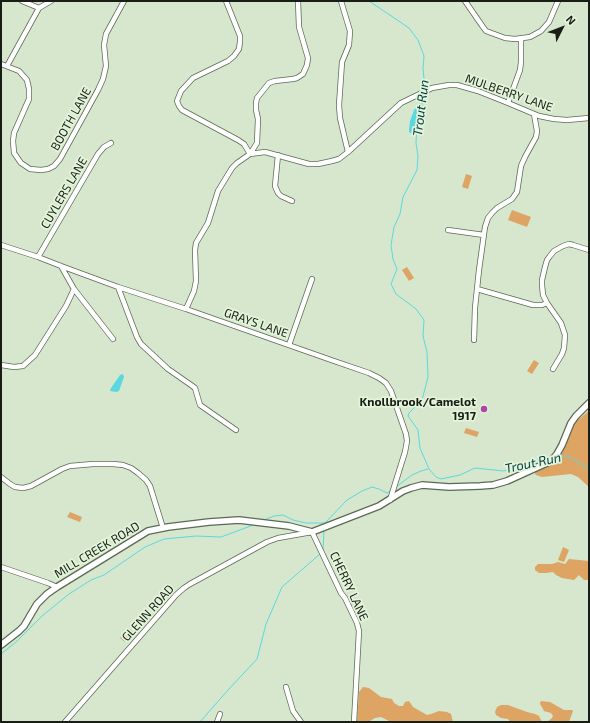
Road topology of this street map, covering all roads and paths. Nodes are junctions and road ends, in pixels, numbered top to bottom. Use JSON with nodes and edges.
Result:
{"nodes":[{"id":1,"x":22,"y":1,"type":"edge"},
{"id":2,"x":51,"y":1,"type":"edge"},
{"id":3,"x":124,"y":1,"type":"edge"},
{"id":4,"x":226,"y":1,"type":"edge"},
{"id":5,"x":298,"y":1,"type":"edge"},
{"id":6,"x":341,"y":1,"type":"edge"},
{"id":7,"x":465,"y":1,"type":"edge"},
{"id":8,"x":558,"y":1,"type":"edge"},
{"id":9,"x":39,"y":8,"type":"junction"},
{"id":10,"x":521,"y":39,"type":"junction"},
{"id":11,"x":1,"y":64,"type":"edge"},
{"id":12,"x":7,"y":66,"type":"junction"},
{"id":13,"x":508,"y":103,"type":"junction"},
{"id":14,"x":534,"y":114,"type":"junction"},
{"id":15,"x":589,"y":118,"type":"edge"},
{"id":16,"x":110,"y":143,"type":"dead end"},
{"id":17,"x":348,"y":152,"type":"junction"},
{"id":18,"x":250,"y":154,"type":"junction"},
{"id":19,"x":278,"y":155,"type":"junction"},
{"id":20,"x":292,"y":201,"type":"dead end"},
{"id":21,"x":448,"y":230,"type":"dead end"},
{"id":22,"x":484,"y":235,"type":"junction"},
{"id":23,"x":1,"y":245,"type":"edge"},
{"id":24,"x":589,"y":250,"type":"edge"},
{"id":25,"x":38,"y":257,"type":"junction"},
{"id":26,"x":61,"y":266,"type":"junction"},
{"id":27,"x":312,"y":279,"type":"dead end"},
{"id":28,"x":118,"y":287,"type":"junction"},
{"id":29,"x":74,"y":289,"type":"junction"},
{"id":30,"x":477,"y":289,"type":"junction"},
{"id":31,"x":547,"y":302,"type":"junction"},
{"id":32,"x":186,"y":310,"type":"junction"},
{"id":33,"x":113,"y":339,"type":"dead end"},
{"id":34,"x":474,"y":340,"type":"dead end"},
{"id":35,"x":289,"y":345,"type":"junction"},
{"id":36,"x":1,"y":365,"type":"edge"},
{"id":37,"x":553,"y":368,"type":"dead end"},
{"id":38,"x":589,"y":403,"type":"edge"},
{"id":39,"x":236,"y":430,"type":"dead end"},
{"id":40,"x":1,"y":477,"type":"edge"},
{"id":41,"x":390,"y":500,"type":"junction"},
{"id":42,"x":163,"y":528,"type":"junction"},
{"id":43,"x":312,"y":532,"type":"junction"},
{"id":44,"x":1,"y":567,"type":"edge"},
{"id":45,"x":56,"y":587,"type":"junction"},
{"id":46,"x":1,"y":645,"type":"edge"},
{"id":47,"x":286,"y":687,"type":"dead end"},
{"id":48,"x":220,"y":714,"type":"dead end"},
{"id":49,"x":65,"y":722,"type":"edge"},
{"id":50,"x":217,"y":722,"type":"edge"},
{"id":51,"x":301,"y":722,"type":"edge"},
{"id":52,"x":354,"y":722,"type":"edge"}],
"edges":[{"from":1,"to":9,"type":"street"},
{"from":2,"to":9,"type":"street"},
{"from":3,"to":12,"type":"street","name":"BOOTH LANE"},
{"from":4,"to":18,"type":"street"},
{"from":5,"to":18,"type":"street"},
{"from":6,"to":17,"type":"street"},
{"from":7,"to":10,"type":"street"},
{"from":8,"to":10,"type":"street"},
{"from":9,"to":12,"type":"street"},
{"from":10,"to":13,"type":"street"},
{"from":11,"to":12,"type":"street","name":"BOOTH LANE"},
{"from":13,"to":14,"type":"street","name":"MULBERRY LANE"},
{"from":13,"to":17,"type":"street","name":"MULBERRY LANE"},
{"from":14,"to":15,"type":"street","name":"MULBERRY LANE"},
{"from":14,"to":22,"type":"street"},
{"from":16,"to":25,"type":"street","name":"CUYLERS LANE"},
{"from":17,"to":19,"type":"street","name":"MULBERRY LANE"},
{"from":18,"to":19,"type":"street","name":"MULBERRY LANE"},
{"from":18,"to":32,"type":"street"},
{"from":19,"to":20,"type":"street"},
{"from":21,"to":22,"type":"street"},
{"from":22,"to":30,"type":"street"},
{"from":23,"to":25,"type":"street","name":"GRAYS LANE"},
{"from":24,"to":31,"type":"street"},
{"from":25,"to":26,"type":"street","name":"GRAYS LANE"},
{"from":26,"to":28,"type":"street","name":"GRAYS LANE"},
{"from":26,"to":29,"type":"street"},
{"from":27,"to":35,"type":"street"},
{"from":28,"to":32,"type":"street","name":"GRAYS LANE"},
{"from":28,"to":39,"type":"street"},
{"from":29,"to":33,"type":"street"},
{"from":29,"to":36,"type":"street"},
{"from":30,"to":31,"type":"street"},
{"from":30,"to":34,"type":"street"},
{"from":31,"to":37,"type":"street"},
{"from":32,"to":35,"type":"street","name":"GRAYS LANE"},
{"from":35,"to":41,"type":"street","name":"GRAYS LANE"},
{"from":38,"to":41,"type":"street"},
{"from":40,"to":42,"type":"street"},
{"from":41,"to":43,"type":"street"},
{"from":42,"to":43,"type":"street","name":"MILL CREEK ROAD"},
{"from":42,"to":45,"type":"street","name":"MILL CREEK ROAD"},
{"from":43,"to":49,"type":"street","name":"GLENN ROAD"},
{"from":43,"to":52,"type":"street","name":"CHERRY LANE"},
{"from":44,"to":45,"type":"street"},
{"from":45,"to":46,"type":"street","name":"MILL CREEK ROAD"},
{"from":47,"to":51,"type":"street"},
{"from":48,"to":50,"type":"street"}]}
